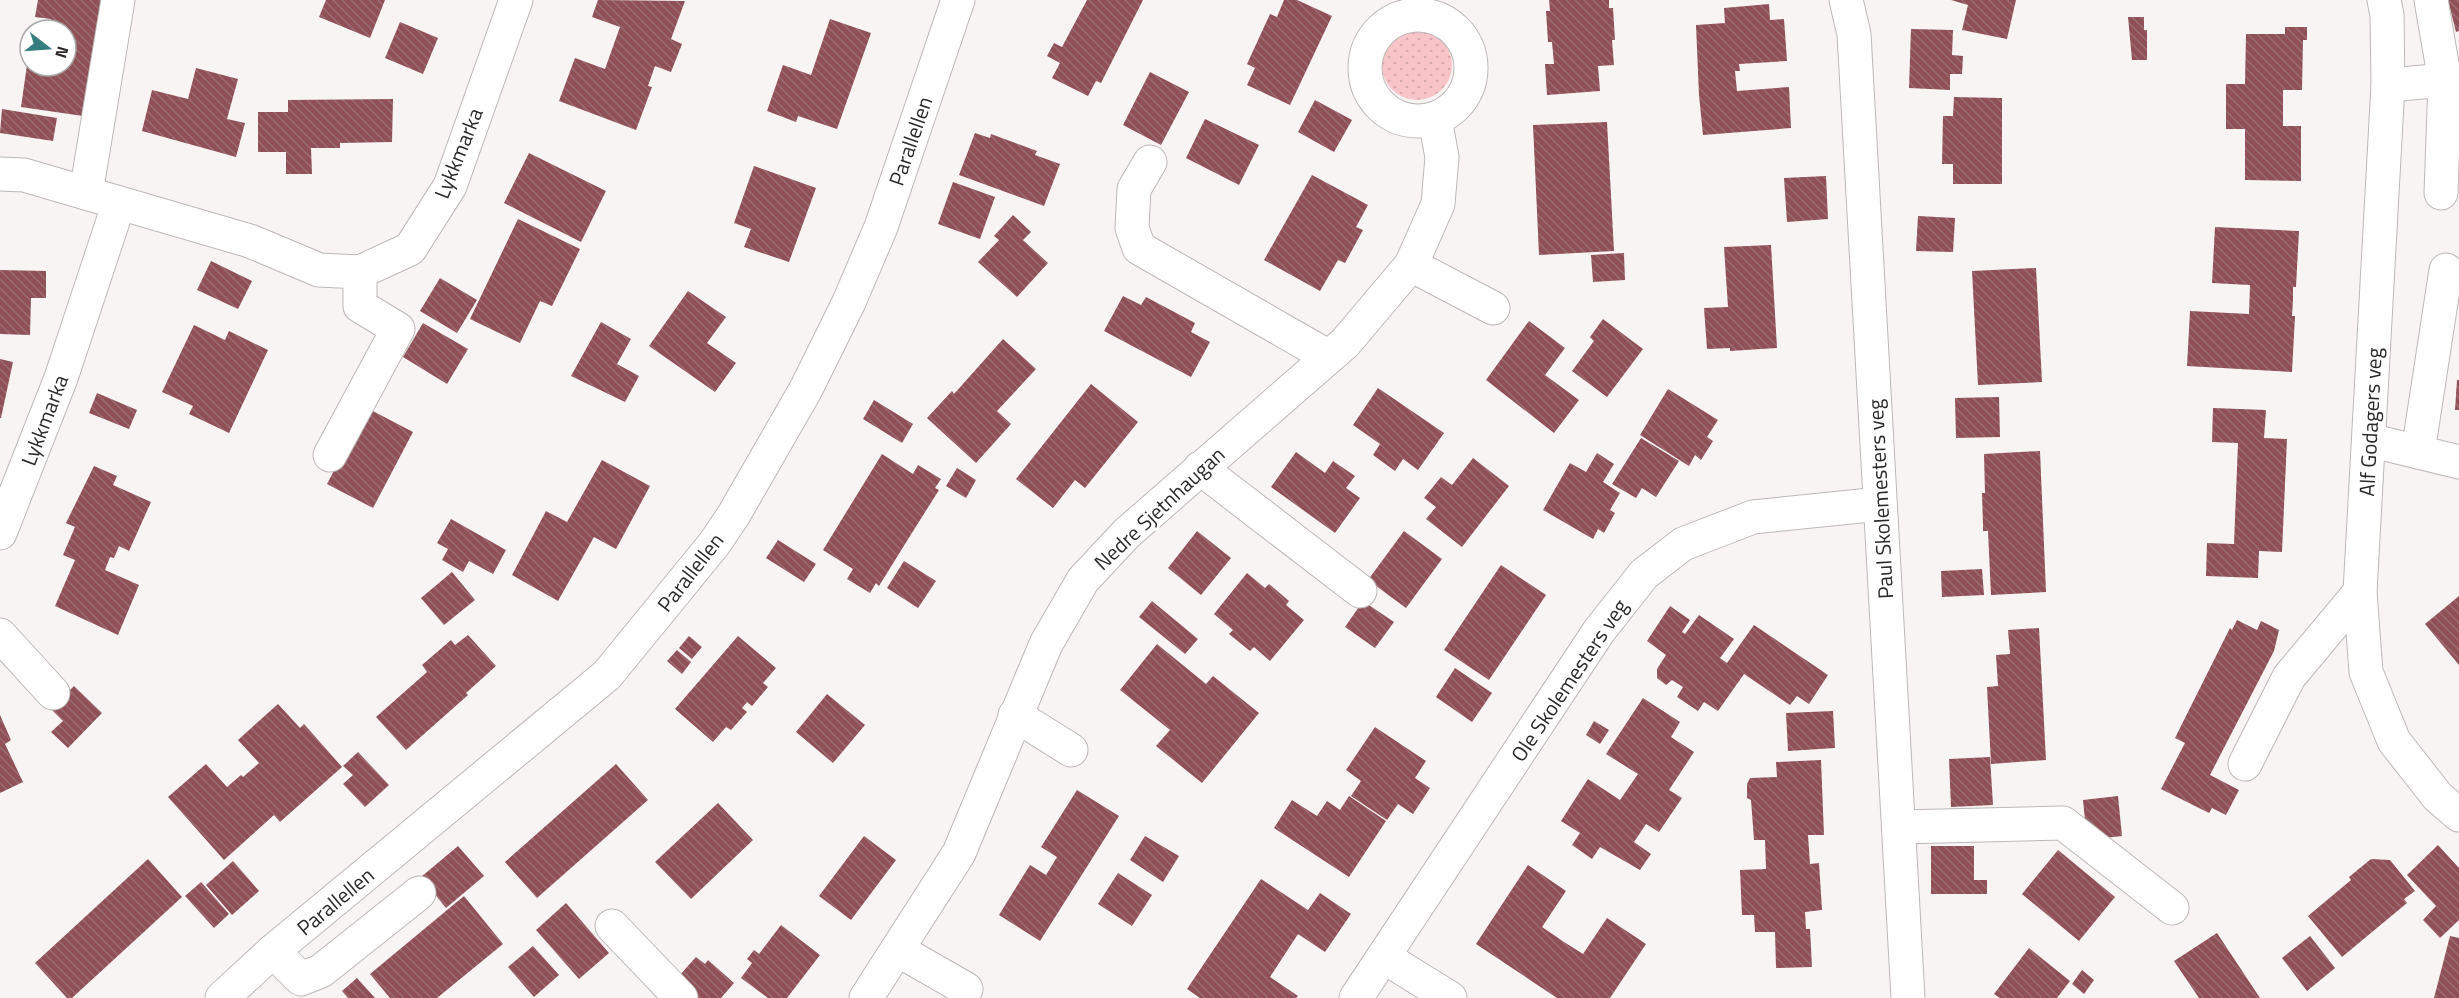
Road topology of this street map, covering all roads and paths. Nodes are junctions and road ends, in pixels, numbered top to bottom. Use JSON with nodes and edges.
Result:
{"nodes":[{"id":1,"x":118,"y":0,"type":"edge"},
{"id":2,"x":516,"y":0,"type":"edge"},
{"id":3,"x":958,"y":0,"type":"edge"},
{"id":4,"x":1846,"y":0,"type":"edge"},
{"id":5,"x":2384,"y":0,"type":"edge"},
{"id":6,"x":2431,"y":0,"type":"edge"},
{"id":7,"x":2452,"y":80,"type":"edge"},
{"id":8,"x":2388,"y":85,"type":"junction"},
{"id":9,"x":1435,"y":119,"type":"dead end"},
{"id":10,"x":1150,"y":162,"type":"dead end"},
{"id":11,"x":0,"y":174,"type":"edge"},
{"id":12,"x":86,"y":193,"type":"junction"},
{"id":13,"x":2441,"y":193,"type":"dead end"},
{"id":14,"x":119,"y":203,"type":"junction"},
{"id":15,"x":1411,"y":265,"type":"junction"},
{"id":16,"x":2446,"y":270,"type":"dead end"},
{"id":17,"x":360,"y":272,"type":"junction"},
{"id":18,"x":1493,"y":308,"type":"dead end"},
{"id":19,"x":1329,"y":357,"type":"junction"},
{"id":20,"x":2369,"y":440,"type":"junction"},
{"id":21,"x":2418,"y":452,"type":"junction"},
{"id":22,"x":330,"y":454,"type":"dead end"},
{"id":23,"x":2459,"y":462,"type":"edge"},
{"id":24,"x":1200,"y":468,"type":"junction"},
{"id":25,"x":1880,"y":504,"type":"junction"},
{"id":26,"x":0,"y":533,"type":"edge"},
{"id":27,"x":1360,"y":591,"type":"dead end"},
{"id":28,"x":2360,"y":592,"type":"junction"},
{"id":29,"x":0,"y":635,"type":"edge"},
{"id":30,"x":53,"y":693,"type":"dead end"},
{"id":31,"x":1016,"y":715,"type":"junction"},
{"id":32,"x":1071,"y":750,"type":"dead end"},
{"id":33,"x":2245,"y":764,"type":"dead end"},
{"id":34,"x":2452,"y":797,"type":"edge"},
{"id":35,"x":1900,"y":827,"type":"junction"},
{"id":36,"x":419,"y":893,"type":"dead end"},
{"id":37,"x":2172,"y":908,"type":"dead end"},
{"id":38,"x":612,"y":926,"type":"dead end"},
{"id":39,"x":898,"y":950,"type":"junction"},
{"id":40,"x":273,"y":951,"type":"junction"},
{"id":41,"x":1384,"y":957,"type":"junction"},
{"id":42,"x":309,"y":989,"type":"edge"},
{"id":43,"x":966,"y":989,"type":"dead end"},
{"id":44,"x":222,"y":998,"type":"edge"},
{"id":45,"x":681,"y":998,"type":"edge"},
{"id":46,"x":866,"y":998,"type":"edge"},
{"id":47,"x":1356,"y":998,"type":"edge"},
{"id":48,"x":1449,"y":998,"type":"edge"},
{"id":49,"x":1908,"y":998,"type":"edge"}],
"edges":[{"from":1,"to":12,"type":"street"},
{"from":2,"to":17,"type":"street","name":"Lykkmarka"},
{"from":3,"to":40,"type":"street","name":"Parallellen"},
{"from":4,"to":25,"type":"street","name":"Paul Skolemesters veg"},
{"from":5,"to":8,"type":"street","name":"Alf Godagers veg"},
{"from":6,"to":7,"type":"street"},
{"from":7,"to":8,"type":"street"},
{"from":7,"to":13,"type":"street"},
{"from":8,"to":20,"type":"street","name":"Alf Godagers veg"},
{"from":9,"to":15,"type":"street","name":"Nedre Sjetnhaugan"},
{"from":10,"to":19,"type":"street"},
{"from":11,"to":12,"type":"street","name":"Lykkmarka"},
{"from":12,"to":14,"type":"street","name":"Lykkmarka"},
{"from":14,"to":17,"type":"street","name":"Lykkmarka"},
{"from":14,"to":26,"type":"street","name":"Lykkmarka"},
{"from":15,"to":18,"type":"street"},
{"from":15,"to":19,"type":"street","name":"Nedre Sjetnhaugan"},
{"from":16,"to":21,"type":"street"},
{"from":17,"to":22,"type":"street"},
{"from":19,"to":24,"type":"street","name":"Nedre Sjetnhaugan"},
{"from":20,"to":21,"type":"street"},
{"from":20,"to":28,"type":"street","name":"Alf Godagers veg"},
{"from":21,"to":23,"type":"street"},
{"from":24,"to":27,"type":"street"},
{"from":24,"to":31,"type":"street","name":"Nedre Sjetnhaugan"},
{"from":25,"to":35,"type":"street","name":"Paul Skolemesters veg"},
{"from":25,"to":41,"type":"street","name":"Ole Skolemesters veg"},
{"from":28,"to":33,"type":"street"},
{"from":28,"to":34,"type":"street","name":"Alf Godagers veg"},
{"from":29,"to":30,"type":"street"},
{"from":31,"to":32,"type":"street"},
{"from":31,"to":39,"type":"street","name":"Nedre Sjetnhaugan"},
{"from":35,"to":37,"type":"street"},
{"from":35,"to":49,"type":"street","name":"Paul Skolemesters veg"},
{"from":36,"to":42,"type":"street"},
{"from":38,"to":45,"type":"street"},
{"from":39,"to":43,"type":"street"},
{"from":39,"to":46,"type":"street","name":"Nedre Sjetnhaugan"},
{"from":40,"to":42,"type":"street"},
{"from":40,"to":44,"type":"street","name":"Parallellen"},
{"from":41,"to":47,"type":"street","name":"Ole Skolemesters veg"},
{"from":41,"to":48,"type":"street"}]}
